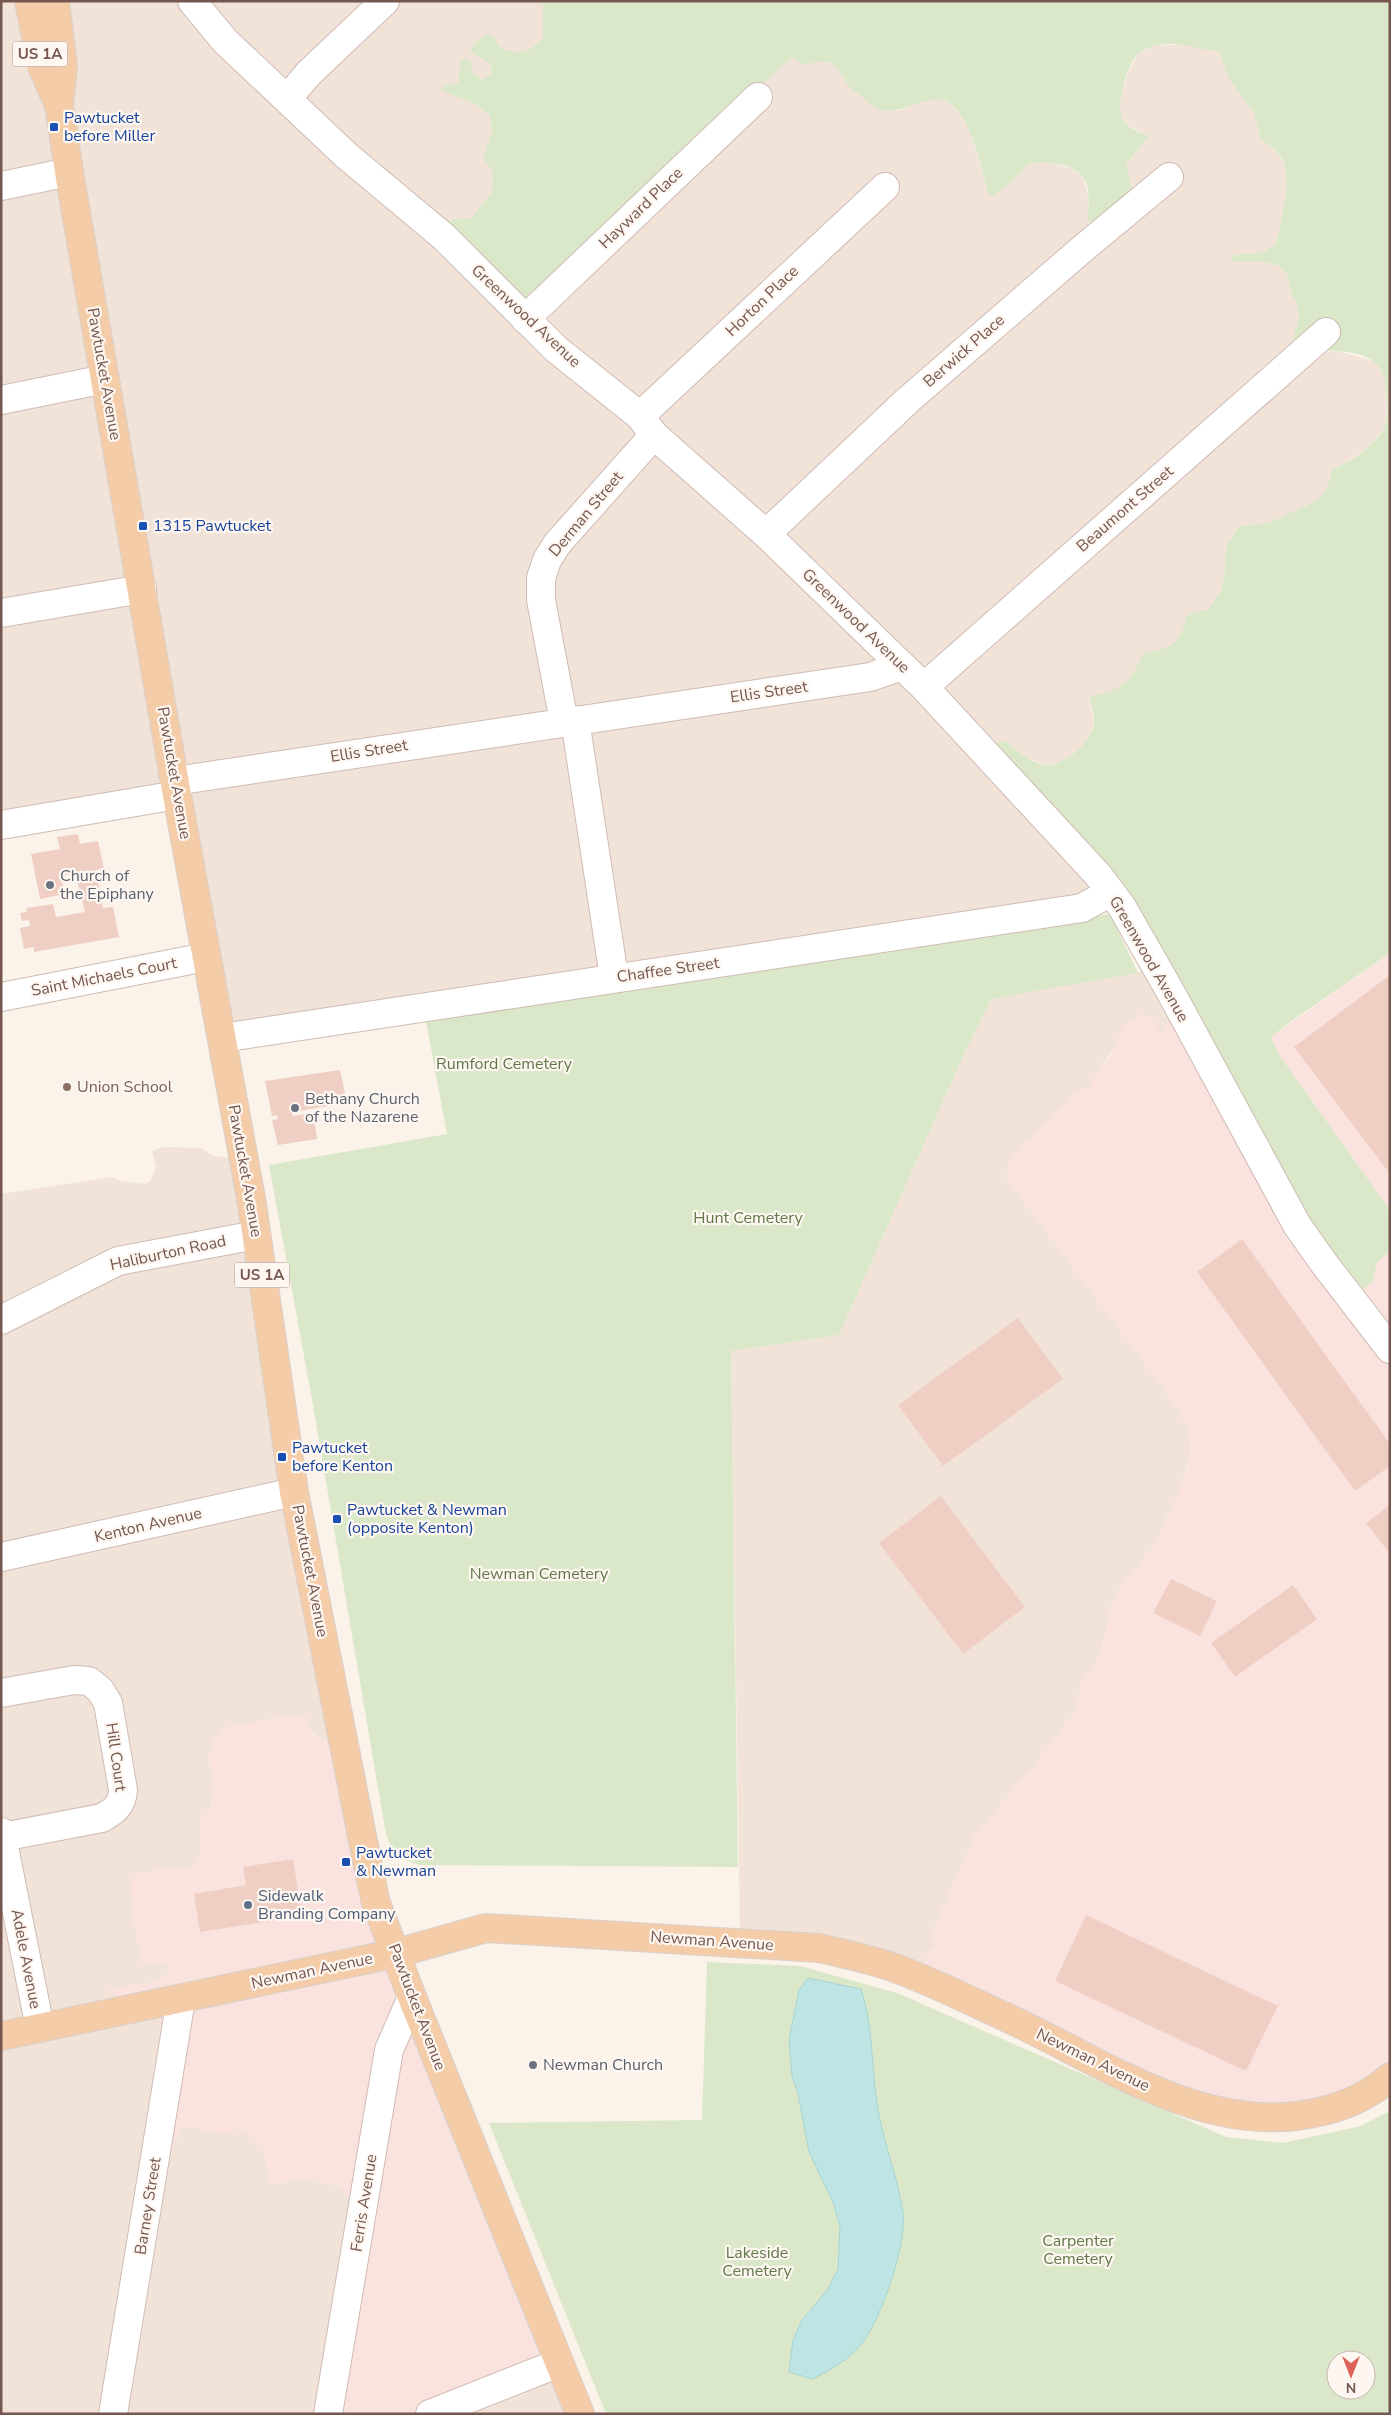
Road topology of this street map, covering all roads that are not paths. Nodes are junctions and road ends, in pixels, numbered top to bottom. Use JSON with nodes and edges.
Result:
{"nodes":[{"id":1,"x":29,"y":1,"type":"edge"},
{"id":2,"x":55,"y":1,"type":"edge"},
{"id":3,"x":192,"y":1,"type":"edge"},
{"id":4,"x":385,"y":1,"type":"edge"},
{"id":5,"x":758,"y":97,"type":"dead end"},
{"id":6,"x":287,"y":99,"type":"junction"},
{"id":7,"x":59,"y":104,"type":"junction"},
{"id":8,"x":70,"y":172,"type":"junction"},
{"id":9,"x":1169,"y":177,"type":"dead end"},
{"id":10,"x":1,"y":186,"type":"edge"},
{"id":11,"x":885,"y":187,"type":"dead end"},
{"id":12,"x":525,"y":319,"type":"junction"},
{"id":13,"x":1326,"y":332,"type":"dead end"},
{"id":14,"x":105,"y":379,"type":"junction"},
{"id":15,"x":1,"y":400,"type":"edge"},
{"id":16,"x":647,"y":425,"type":"junction"},
{"id":17,"x":766,"y":534,"type":"junction"},
{"id":18,"x":142,"y":589,"type":"junction"},
{"id":19,"x":1,"y":612,"type":"edge"},
{"id":20,"x":902,"y":666,"type":"junction"},
{"id":21,"x":924,"y":687,"type":"junction"},
{"id":22,"x":570,"y":721,"type":"junction"},
{"id":23,"x":176,"y":788,"type":"junction"},
{"id":24,"x":1,"y":825,"type":"edge"},
{"id":25,"x":1111,"y":892,"type":"junction"},
{"id":26,"x":206,"y":956,"type":"junction"},
{"id":27,"x":614,"y":977,"type":"junction"},
{"id":28,"x":1,"y":997,"type":"edge"},
{"id":29,"x":222,"y":1038,"type":"junction"},
{"id":30,"x":256,"y":1234,"type":"junction"},
{"id":31,"x":1,"y":1320,"type":"edge"},
{"id":32,"x":1390,"y":1349,"type":"edge"},
{"id":33,"x":294,"y":1492,"type":"junction"},
{"id":34,"x":1,"y":1557,"type":"edge"},
{"id":35,"x":1,"y":1693,"type":"edge"},
{"id":36,"x":2,"y":1834,"type":"edge"},
{"id":37,"x":397,"y":1953,"type":"junction"},
{"id":38,"x":412,"y":1997,"type":"junction"},
{"id":39,"x":181,"y":1999,"type":"junction"},
{"id":40,"x":40,"y":2028,"type":"junction"},
{"id":41,"x":1,"y":2036,"type":"edge"},
{"id":42,"x":1390,"y":2078,"type":"edge"},
{"id":43,"x":559,"y":2362,"type":"junction"},
{"id":44,"x":113,"y":2414,"type":"edge"},
{"id":45,"x":328,"y":2414,"type":"edge"},
{"id":46,"x":430,"y":2414,"type":"edge"},
{"id":47,"x":580,"y":2414,"type":"edge"}],
"edges":[{"from":1,"to":7,"type":"main road","name":"Pawtucket Avenue","number":"US 1A"},
{"from":2,"to":7,"type":"main road","name":"Pawtucket Avenue","number":"US 1A"},
{"from":3,"to":6,"type":"street","name":"Greenwood Avenue"},
{"from":4,"to":6,"type":"street"},
{"from":5,"to":12,"type":"street","name":"Hayward Place"},
{"from":6,"to":12,"type":"street","name":"Greenwood Avenue"},
{"from":7,"to":8,"type":"main road","name":"Pawtucket Avenue","number":"US 1A"},
{"from":8,"to":10,"type":"street"},
{"from":8,"to":14,"type":"main road","name":"Pawtucket Avenue","number":"US 1A"},
{"from":9,"to":17,"type":"street","name":"Berwick Place"},
{"from":11,"to":16,"type":"street","name":"Horton Place"},
{"from":12,"to":16,"type":"street","name":"Greenwood Avenue"},
{"from":13,"to":21,"type":"street","name":"Beaumont Street"},
{"from":14,"to":15,"type":"street"},
{"from":14,"to":18,"type":"main road","name":"Pawtucket Avenue","number":"US 1A"},
{"from":16,"to":17,"type":"street","name":"Greenwood Avenue"},
{"from":16,"to":22,"type":"street","name":"Derman Street"},
{"from":17,"to":20,"type":"street","name":"Greenwood Avenue"},
{"from":18,"to":19,"type":"street"},
{"from":18,"to":23,"type":"main road","name":"Pawtucket Avenue","number":"US 1A"},
{"from":20,"to":21,"type":"street","name":"Greenwood Avenue"},
{"from":20,"to":22,"type":"street","name":"Ellis Street"},
{"from":21,"to":25,"type":"street","name":"Greenwood Avenue"},
{"from":22,"to":23,"type":"street","name":"Ellis Street"},
{"from":22,"to":27,"type":"street","name":"Derman Street"},
{"from":23,"to":24,"type":"street"},
{"from":23,"to":26,"type":"main road","name":"Pawtucket Avenue","number":"US 1A"},
{"from":25,"to":27,"type":"street","name":"Chaffee Street"},
{"from":25,"to":32,"type":"street","name":"Greenwood Avenue"},
{"from":26,"to":28,"type":"street","name":"Saint Michaels Court"},
{"from":26,"to":29,"type":"main road","name":"Pawtucket Avenue","number":"US 1A"},
{"from":27,"to":29,"type":"street","name":"Chaffee Street"},
{"from":29,"to":30,"type":"main road","name":"Pawtucket Avenue","number":"US 1A"},
{"from":30,"to":31,"type":"street","name":"Haliburton Road"},
{"from":30,"to":33,"type":"main road","name":"Pawtucket Avenue","number":"US 1A"},
{"from":33,"to":34,"type":"street","name":"Kenton Avenue"},
{"from":33,"to":37,"type":"main road","name":"Pawtucket Avenue","number":"US 1A"},
{"from":35,"to":36,"type":"street","name":"Hill Court"},
{"from":36,"to":40,"type":"street","name":"Adele Avenue"},
{"from":37,"to":38,"type":"main road","name":"Pawtucket Avenue","number":"US 1A"},
{"from":37,"to":39,"type":"main road","name":"Newman Avenue"},
{"from":37,"to":42,"type":"main road","name":"Newman Avenue"},
{"from":38,"to":43,"type":"main road","name":"Pawtucket Avenue","number":"US 1A"},
{"from":38,"to":45,"type":"street","name":"Ferris Avenue"},
{"from":39,"to":40,"type":"main road","name":"Newman Avenue"},
{"from":39,"to":44,"type":"street","name":"Barney Street"},
{"from":40,"to":41,"type":"main road","name":"Newman Avenue"},
{"from":43,"to":46,"type":"street"},
{"from":43,"to":47,"type":"main road","name":"Pawtucket Avenue","number":"US 1A"}]}
